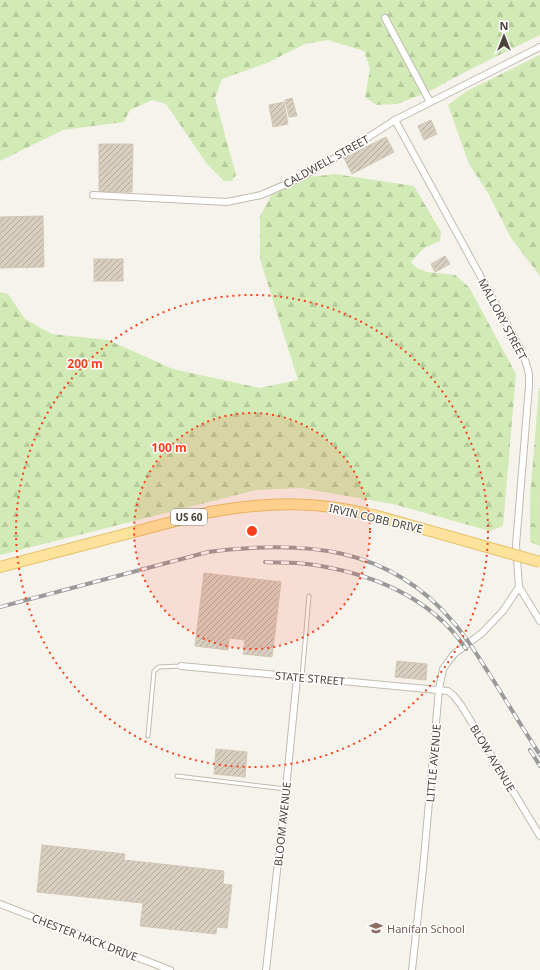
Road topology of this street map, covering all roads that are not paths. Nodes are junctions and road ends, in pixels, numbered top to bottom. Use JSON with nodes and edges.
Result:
{"nodes":[{"id":1,"x":385,"y":18,"type":"dead end"},
{"id":2,"x":540,"y":47,"type":"edge"},
{"id":3,"x":430,"y":102,"type":"junction"},
{"id":4,"x":395,"y":120,"type":"junction"},
{"id":5,"x":93,"y":195,"type":"dead end"},
{"id":6,"x":540,"y":562,"type":"edge"},
{"id":7,"x":0,"y":567,"type":"edge"},
{"id":8,"x":519,"y":587,"type":"junction"},
{"id":9,"x":309,"y":596,"type":"dead end"},
{"id":10,"x":540,"y":621,"type":"edge"},
{"id":11,"x":181,"y":666,"type":"joint"},
{"id":12,"x":300,"y":677,"type":"junction"},
{"id":13,"x":439,"y":689,"type":"junction"},
{"id":14,"x":148,"y":736,"type":"dead end"},
{"id":15,"x":177,"y":776,"type":"dead end"},
{"id":16,"x":286,"y":789,"type":"junction"},
{"id":17,"x":540,"y":836,"type":"edge"},
{"id":18,"x":0,"y":904,"type":"edge"},
{"id":19,"x":170,"y":970,"type":"edge"},
{"id":20,"x":266,"y":970,"type":"edge"},
{"id":21,"x":412,"y":970,"type":"edge"}],
"edges":[{"from":1,"to":3,"type":"street"},
{"from":2,"to":3,"type":"street","name":"CALDWELL STREET"},
{"from":3,"to":4,"type":"street","name":"CALDWELL STREET"},
{"from":4,"to":5,"type":"street","name":"CALDWELL STREET"},
{"from":4,"to":8,"type":"street","name":"MALLORY STREET"},
{"from":6,"to":7,"type":"main road","name":"IRVIN COBB DRIVE","number":"US 60","bridge":true},
{"from":8,"to":10,"type":"street"},
{"from":8,"to":13,"type":"street","name":"LITTLE AVENUE"},
{"from":9,"to":12,"type":"lane"},
{"from":11,"to":12,"type":"street","name":"STATE STREET"},
{"from":11,"to":14,"type":"lane"},
{"from":12,"to":13,"type":"street","name":"STATE STREET"},
{"from":12,"to":16,"type":"street","name":"BLOOM AVENUE"},
{"from":13,"to":17,"type":"street","name":"BLOW AVENUE"},
{"from":13,"to":21,"type":"street","name":"LITTLE AVENUE"},
{"from":15,"to":16,"type":"lane"},
{"from":16,"to":20,"type":"street","name":"BLOOM AVENUE"},
{"from":18,"to":19,"type":"street","name":"CHESTER HACK DRIVE"}]}
